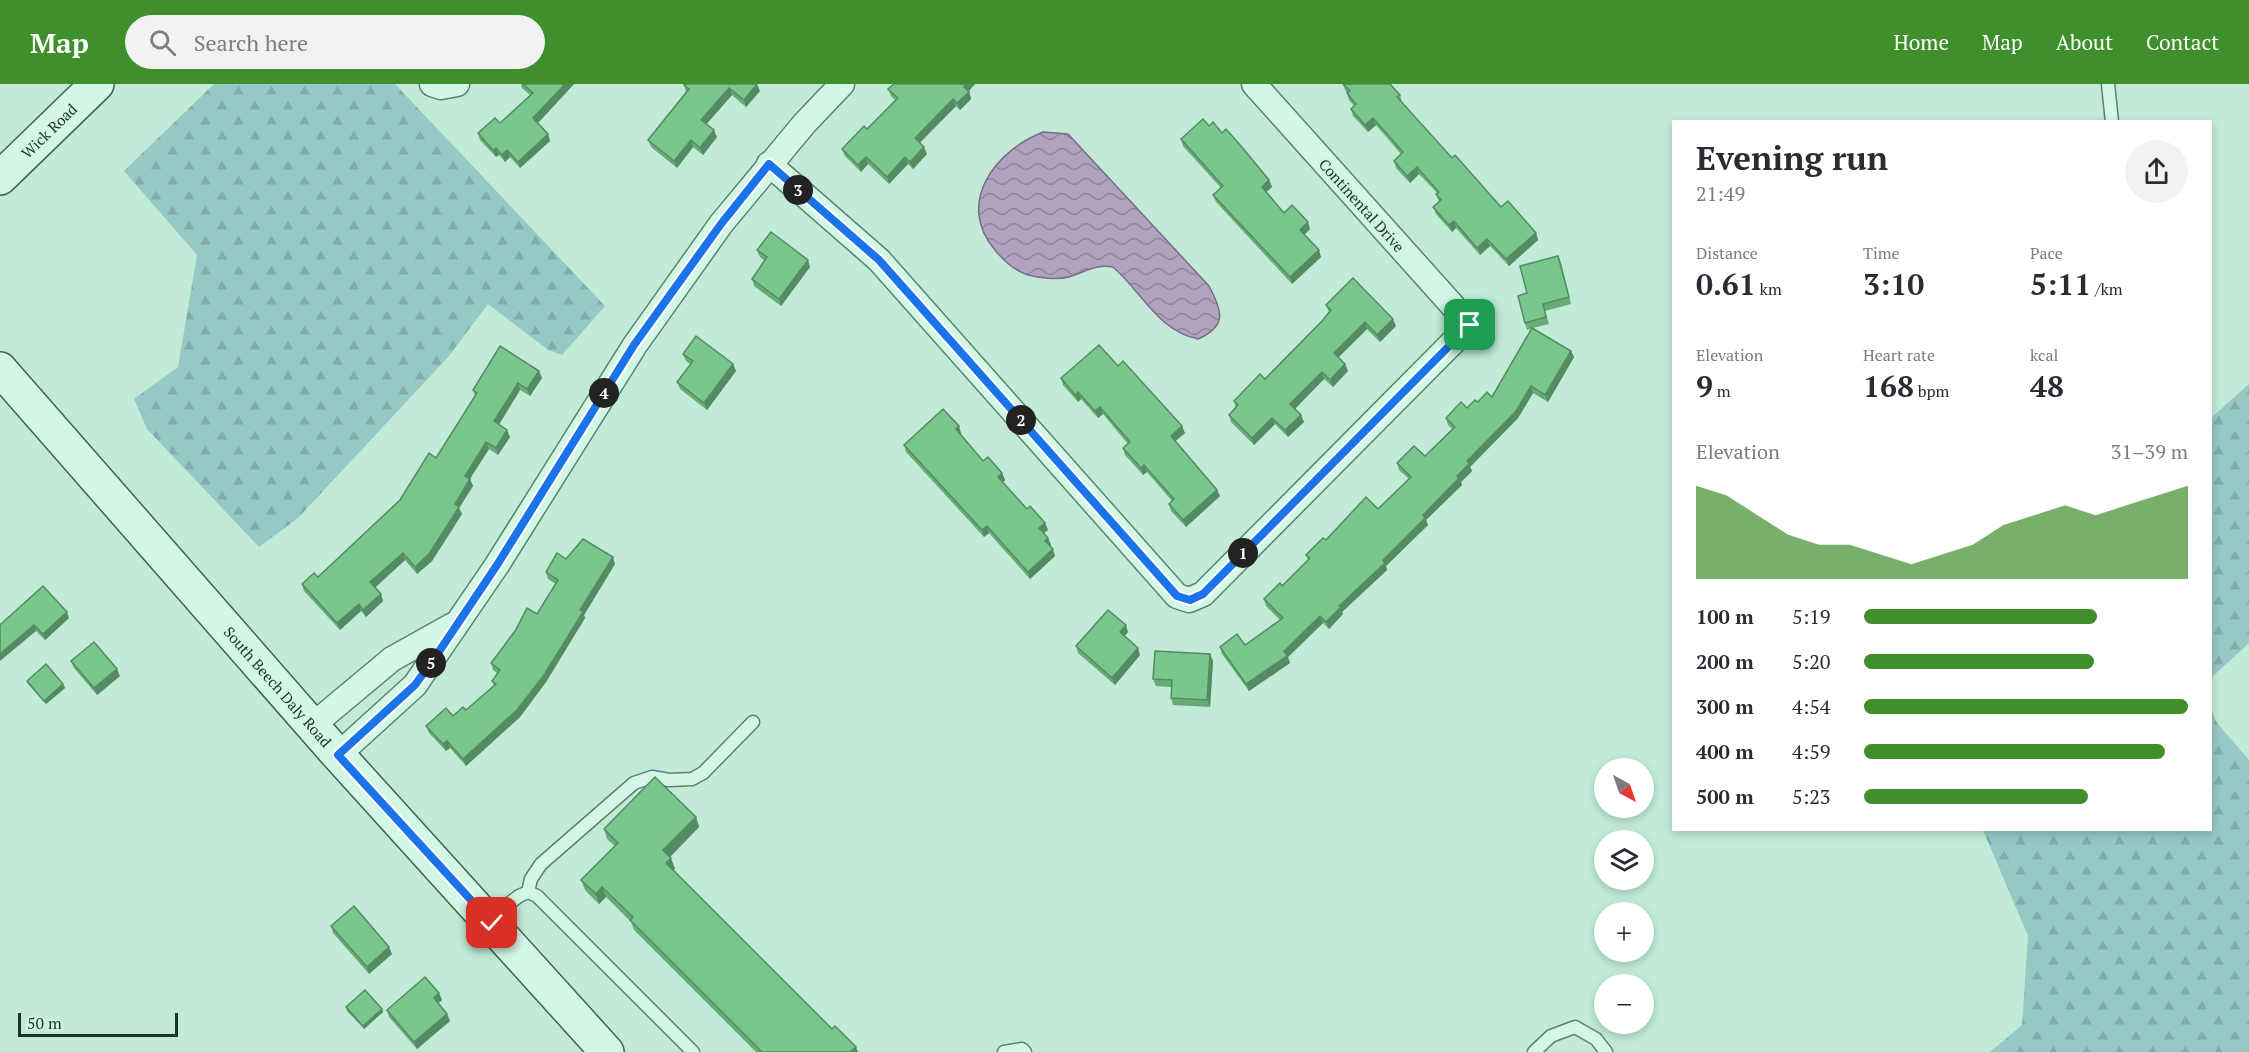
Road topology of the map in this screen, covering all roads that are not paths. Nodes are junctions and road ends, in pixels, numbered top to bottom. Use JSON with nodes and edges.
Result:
{"nodes":[{"id":1,"x":97,"y":84,"type":"edge"},
{"id":2,"x":432,"y":84,"type":"edge"},
{"id":3,"x":457,"y":84,"type":"edge"},
{"id":4,"x":842,"y":84,"type":"edge"},
{"id":5,"x":1254,"y":84,"type":"edge"},
{"id":6,"x":2108,"y":84,"type":"edge"},
{"id":7,"x":2112,"y":120,"type":"edge"},
{"id":8,"x":769,"y":164,"type":"junction"},
{"id":9,"x":0,"y":178,"type":"edge"},
{"id":10,"x":0,"y":369,"type":"edge"},
{"id":11,"x":460,"y":621,"type":"junction"},
{"id":12,"x":753,"y":722,"type":"dead end"},
{"id":13,"x":313,"y":725,"type":"junction"},
{"id":14,"x":338,"y":755,"type":"junction"},
{"id":15,"x":528,"y":892,"type":"junction"},
{"id":16,"x":488,"y":920,"type":"junction"},
{"id":17,"x":607,"y":1052,"type":"edge"},
{"id":18,"x":693,"y":1052,"type":"edge"},
{"id":19,"x":1004,"y":1052,"type":"edge"},
{"id":20,"x":1025,"y":1052,"type":"edge"},
{"id":21,"x":1533,"y":1052,"type":"edge"},
{"id":22,"x":1606,"y":1052,"type":"edge"}],
"edges":[{"from":1,"to":9,"type":"street","name":"Wick Road"},
{"from":2,"to":3,"type":"street"},
{"from":4,"to":8,"type":"street"},
{"from":5,"to":8,"type":"street","name":"Continental Drive"},
{"from":6,"to":7,"type":"lane"},
{"from":8,"to":11,"type":"street"},
{"from":10,"to":13,"type":"street","name":"South Beech Daly Road"},
{"from":11,"to":13,"type":"street"},
{"from":11,"to":14,"type":"street"},
{"from":12,"to":15,"type":"lane"},
{"from":13,"to":14,"type":"street","name":"South Beech Daly Road"},
{"from":14,"to":16,"type":"street","name":"South Beech Daly Road"},
{"from":15,"to":16,"type":"lane"},
{"from":15,"to":18,"type":"lane"},
{"from":16,"to":17,"type":"street","name":"South Beech Daly Road"},
{"from":19,"to":20,"type":"lane"},
{"from":21,"to":22,"type":"lane"}]}
